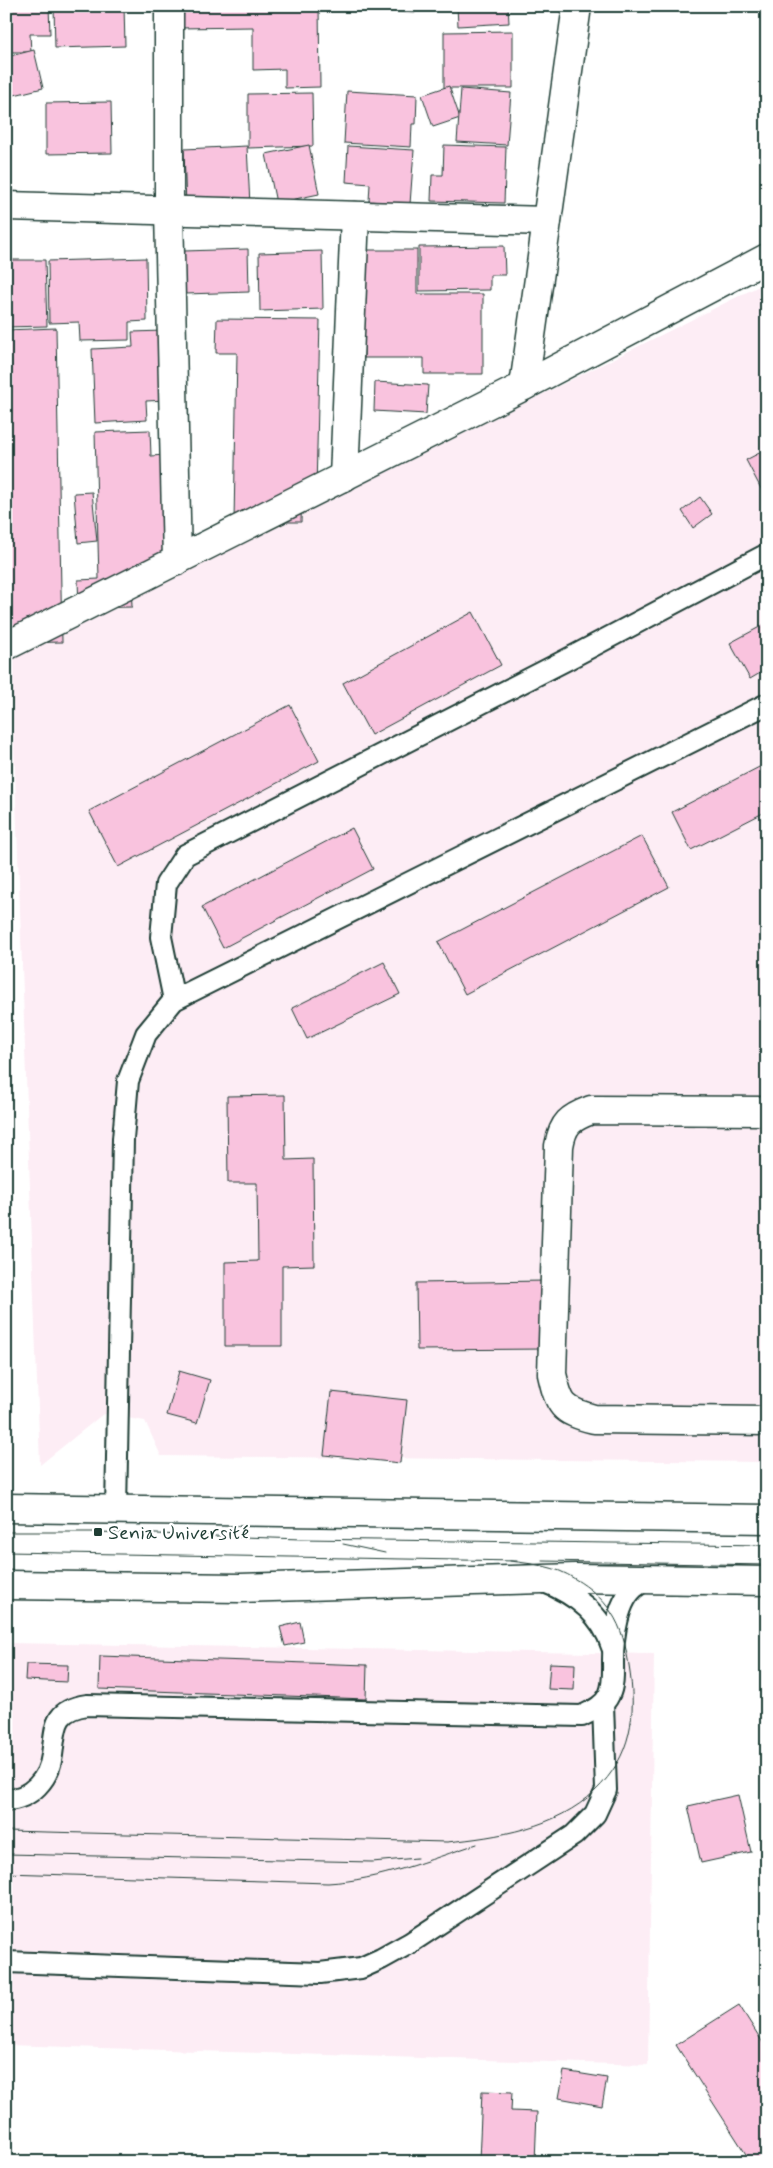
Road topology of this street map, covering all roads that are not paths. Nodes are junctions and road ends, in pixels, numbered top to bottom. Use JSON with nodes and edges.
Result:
{"nodes":[{"id":1,"x":169,"y":6,"type":"edge"},
{"id":2,"x":577,"y":6,"type":"edge"},
{"id":3,"x":6,"y":206,"type":"edge"},
{"id":4,"x":169,"y":211,"type":"junction"},
{"id":5,"x":355,"y":216,"type":"junction"},
{"id":6,"x":547,"y":221,"type":"junction"},
{"id":7,"x":767,"y":258,"type":"edge"},
{"id":8,"x":524,"y":386,"type":"junction"},
{"id":9,"x":344,"y":477,"type":"junction"},
{"id":10,"x":767,"y":554,"type":"edge"},
{"id":11,"x":177,"y":561,"type":"junction"},
{"id":12,"x":6,"y":646,"type":"edge"},
{"id":13,"x":767,"y":704,"type":"edge"},
{"id":14,"x":174,"y":1000,"type":"junction"},
{"id":15,"x":767,"y":1112,"type":"edge"},
{"id":16,"x":767,"y":1422,"type":"edge"},
{"id":17,"x":6,"y":1508,"type":"edge"},
{"id":18,"x":116,"y":1510,"type":"junction"},
{"id":19,"x":767,"y":1519,"type":"edge"},
{"id":20,"x":538,"y":1580,"type":"junction"},
{"id":21,"x":653,"y":1580,"type":"junction"},
{"id":22,"x":767,"y":1582,"type":"edge"},
{"id":23,"x":6,"y":1585,"type":"edge"},
{"id":24,"x":613,"y":1649,"type":"junction"},
{"id":25,"x":603,"y":1704,"type":"junction"},
{"id":26,"x":6,"y":1800,"type":"edge"},
{"id":27,"x":6,"y":1962,"type":"edge"}],
"edges":[{"from":1,"to":4,"type":"street"},
{"from":2,"to":6,"type":"street"},
{"from":3,"to":4,"type":"street"},
{"from":4,"to":5,"type":"street"},
{"from":4,"to":11,"type":"street"},
{"from":5,"to":6,"type":"street"},
{"from":5,"to":9,"type":"street"},
{"from":6,"to":8,"type":"street"},
{"from":7,"to":8,"type":"street"},
{"from":8,"to":9,"type":"street"},
{"from":9,"to":11,"type":"street"},
{"from":10,"to":14,"type":"lane"},
{"from":11,"to":12,"type":"street"},
{"from":13,"to":14,"type":"lane"},
{"from":14,"to":18,"type":"lane"},
{"from":15,"to":16,"type":"street"},
{"from":17,"to":18,"type":"street"},
{"from":18,"to":19,"type":"street"},
{"from":20,"to":21,"type":"street"},
{"from":20,"to":23,"type":"street"},
{"from":20,"to":24,"type":"lane"},
{"from":21,"to":22,"type":"street"},
{"from":21,"to":24,"type":"lane"},
{"from":24,"to":25,"type":"lane"},
{"from":25,"to":26,"type":"lane"},
{"from":25,"to":27,"type":"lane"}]}
